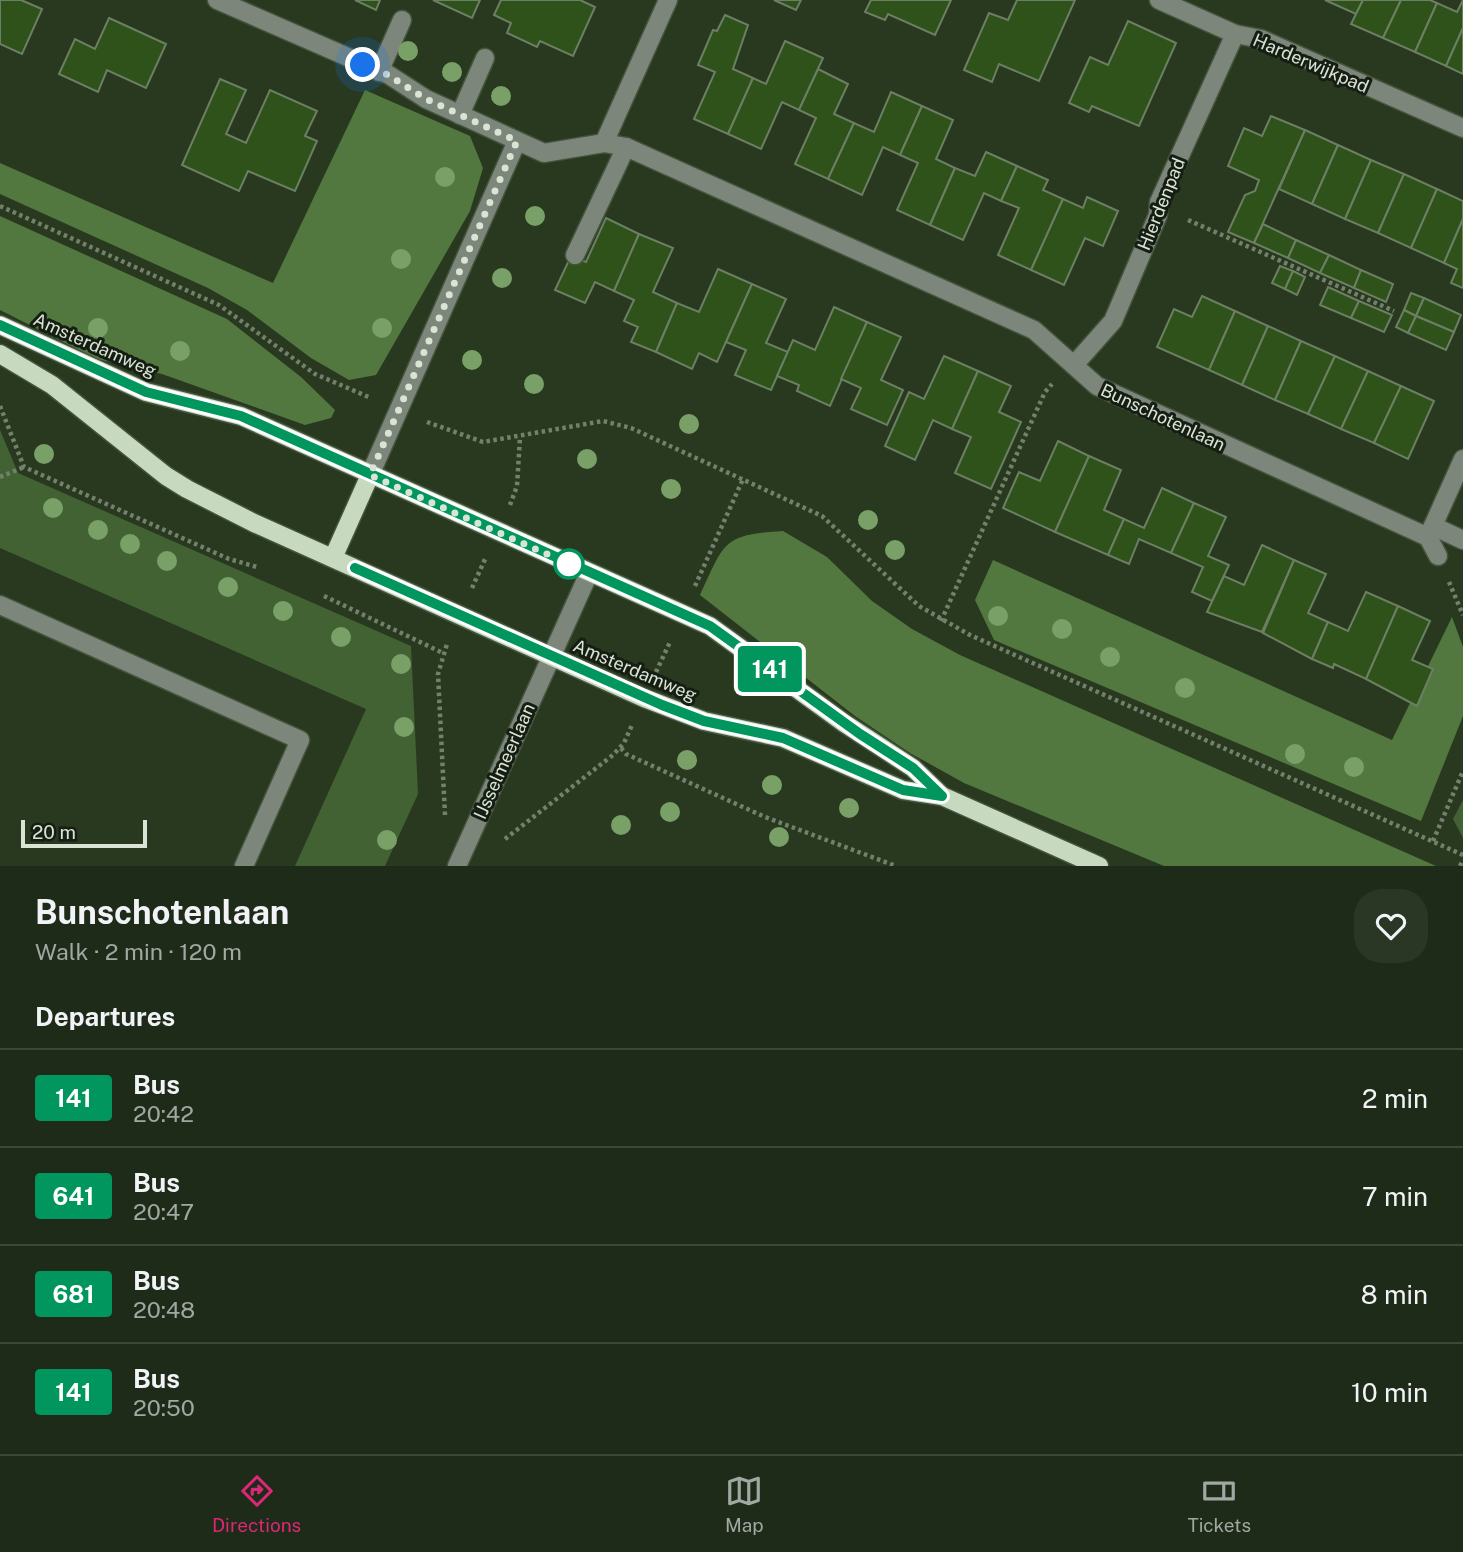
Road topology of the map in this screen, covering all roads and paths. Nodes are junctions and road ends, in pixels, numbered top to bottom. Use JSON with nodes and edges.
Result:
{"nodes":[{"id":1,"x":217,"y":0,"type":"edge"},
{"id":2,"x":668,"y":0,"type":"edge"},
{"id":3,"x":1159,"y":0,"type":"edge"},
{"id":4,"x":401,"y":20,"type":"dead end"},
{"id":5,"x":1235,"y":34,"type":"junction"},
{"id":6,"x":485,"y":58,"type":"dead end"},
{"id":7,"x":379,"y":72,"type":"junction"},
{"id":8,"x":460,"y":115,"type":"junction"},
{"id":9,"x":1463,"y":128,"type":"edge"},
{"id":10,"x":517,"y":141,"type":"junction"},
{"id":11,"x":604,"y":143,"type":"junction"},
{"id":12,"x":626,"y":147,"type":"junction"},
{"id":13,"x":0,"y":206,"type":"edge"},
{"id":14,"x":1202,"y":226,"type":"dead end"},
{"id":15,"x":575,"y":256,"type":"dead end"},
{"id":16,"x":1394,"y":311,"type":"dead end"},
{"id":17,"x":0,"y":325,"type":"edge"},
{"id":18,"x":0,"y":354,"type":"edge"},
{"id":19,"x":1074,"y":365,"type":"junction"},
{"id":20,"x":1056,"y":379,"type":"dead end"},
{"id":21,"x":368,"y":397,"type":"dead end"},
{"id":22,"x":0,"y":406,"type":"edge"},
{"id":23,"x":428,"y":423,"type":"dead end"},
{"id":24,"x":520,"y":437,"type":"junction"},
{"id":25,"x":1463,"y":460,"type":"edge"},
{"id":26,"x":24,"y":467,"type":"junction"},
{"id":27,"x":370,"y":475,"type":"junction"},
{"id":28,"x":0,"y":477,"type":"edge"},
{"id":29,"x":743,"y":479,"type":"junction"},
{"id":30,"x":508,"y":508,"type":"dead end"},
{"id":31,"x":1431,"y":532,"type":"junction"},
{"id":32,"x":1463,"y":540,"type":"edge"},
{"id":33,"x":487,"y":555,"type":"dead end"},
{"id":34,"x":1438,"y":556,"type":"dead end"},
{"id":35,"x":333,"y":558,"type":"junction"},
{"id":36,"x":257,"y":567,"type":"dead end"},
{"id":37,"x":693,"y":572,"type":"dead end"},
{"id":38,"x":589,"y":573,"type":"junction"},
{"id":39,"x":699,"y":575,"type":"junction"},
{"id":40,"x":693,"y":589,"type":"dead end"},
{"id":41,"x":471,"y":590,"type":"dead end"},
{"id":42,"x":324,"y":596,"type":"dead end"},
{"id":43,"x":0,"y":605,"type":"edge"},
{"id":44,"x":941,"y":621,"type":"junction"},
{"id":45,"x":450,"y":637,"type":"dead end"},
{"id":46,"x":671,"y":639,"type":"dead end"},
{"id":47,"x":443,"y":653,"type":"junction"},
{"id":48,"x":550,"y":657,"type":"junction"},
{"id":49,"x":651,"y":684,"type":"dead end"},
{"id":50,"x":634,"y":722,"type":"dead end"},
{"id":51,"x":621,"y":748,"type":"junction"},
{"id":52,"x":1463,"y":771,"type":"edge"},
{"id":53,"x":942,"y":796,"type":"junction"},
{"id":54,"x":445,"y":826,"type":"dead end"},
{"id":55,"x":1433,"y":841,"type":"junction"},
{"id":56,"x":494,"y":847,"type":"dead end"},
{"id":57,"x":1463,"y":858,"type":"edge"},
{"id":58,"x":244,"y":866,"type":"edge"},
{"id":59,"x":457,"y":866,"type":"edge"},
{"id":60,"x":896,"y":866,"type":"edge"},
{"id":61,"x":1099,"y":866,"type":"edge"},
{"id":62,"x":1460,"y":866,"type":"edge"}],
"edges":[{"from":1,"to":7,"type":"street","name":"Bunschotenlaan"},
{"from":2,"to":11,"type":"street"},
{"from":3,"to":5,"type":"street","name":"Harderwijkpad"},
{"from":4,"to":7,"type":"street"},
{"from":5,"to":9,"type":"street","name":"Harderwijkpad"},
{"from":5,"to":19,"type":"street","name":"Hierdenpad"},
{"from":6,"to":8,"type":"street"},
{"from":7,"to":8,"type":"street","name":"Bunschotenlaan"},
{"from":8,"to":10,"type":"street","name":"Bunschotenlaan"},
{"from":10,"to":11,"type":"street","name":"Bunschotenlaan"},
{"from":10,"to":27,"type":"street"},
{"from":11,"to":12,"type":"street","name":"Bunschotenlaan"},
{"from":12,"to":15,"type":"street"},
{"from":12,"to":19,"type":"street","name":"Bunschotenlaan"},
{"from":13,"to":21,"type":"path"},
{"from":14,"to":16,"type":"path"},
{"from":17,"to":27,"type":"main road","name":"Amsterdamweg"},
{"from":18,"to":35,"type":"main road","name":"Amsterdamweg"},
{"from":19,"to":31,"type":"street","name":"Bunschotenlaan"},
{"from":20,"to":44,"type":"path"},
{"from":22,"to":26,"type":"path"},
{"from":23,"to":24,"type":"path"},
{"from":24,"to":29,"type":"path"},
{"from":24,"to":30,"type":"path"},
{"from":25,"to":31,"type":"street"},
{"from":26,"to":28,"type":"path"},
{"from":26,"to":36,"type":"path"},
{"from":27,"to":35,"type":"main road"},
{"from":27,"to":38,"type":"main road","name":"Amsterdamweg"},
{"from":29,"to":39,"type":"path"},
{"from":29,"to":44,"type":"path"},
{"from":31,"to":32,"type":"street","name":"Bunschotenlaan"},
{"from":31,"to":34,"type":"street"},
{"from":33,"to":41,"type":"path"},
{"from":35,"to":48,"type":"main road","name":"Amsterdamweg"},
{"from":37,"to":39,"type":"path"},
{"from":38,"to":48,"type":"street","name":"Amsterdamweg"},
{"from":38,"to":53,"type":"main road","name":"Amsterdamweg"},
{"from":39,"to":40,"type":"path"},
{"from":42,"to":47,"type":"path"},
{"from":43,"to":58,"type":"street"},
{"from":44,"to":55,"type":"path"},
{"from":45,"to":47,"type":"path"},
{"from":46,"to":49,"type":"path"},
{"from":47,"to":54,"type":"path"},
{"from":48,"to":53,"type":"main road","name":"Amsterdamweg"},
{"from":48,"to":59,"type":"street","name":"IJsselmeerlaan"},
{"from":50,"to":51,"type":"path"},
{"from":51,"to":56,"type":"path"},
{"from":51,"to":60,"type":"path"},
{"from":52,"to":55,"type":"path"},
{"from":53,"to":61,"type":"main road","name":"Amsterdamweg"},
{"from":55,"to":57,"type":"path"},
{"from":57,"to":62,"type":"path"}]}
